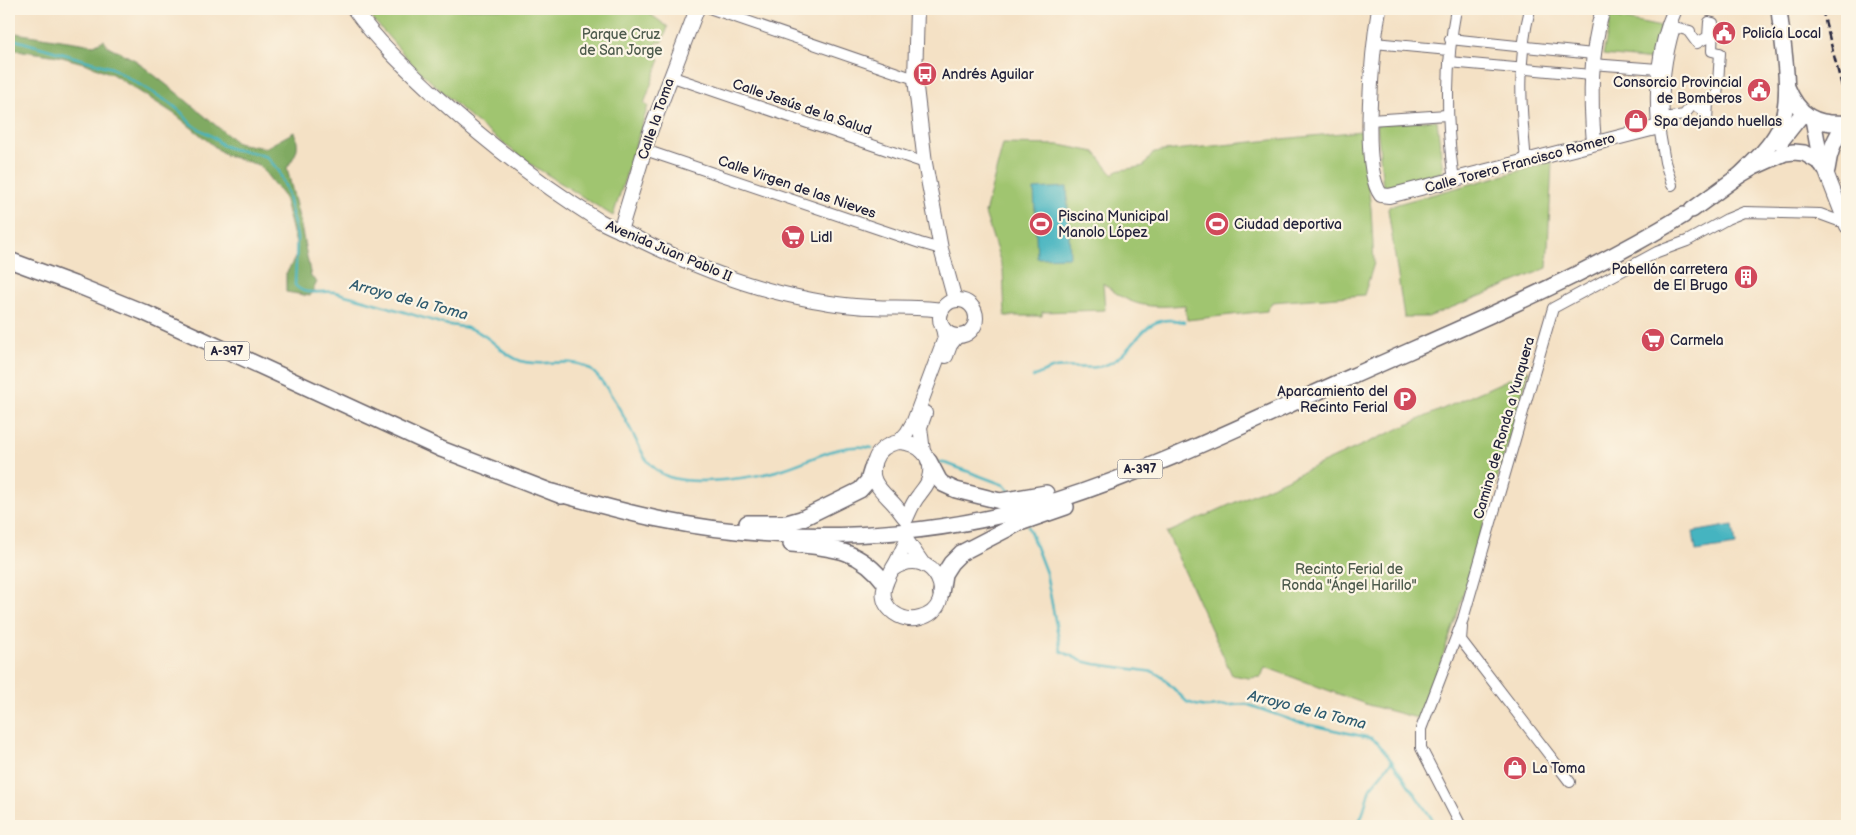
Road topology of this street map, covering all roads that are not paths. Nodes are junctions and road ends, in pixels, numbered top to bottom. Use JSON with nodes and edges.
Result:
{"nodes":[{"id":1,"x":354,"y":9,"type":"edge"},
{"id":2,"x":697,"y":9,"type":"edge"},
{"id":3,"x":712,"y":9,"type":"edge"},
{"id":4,"x":917,"y":9,"type":"edge"},
{"id":5,"x":1379,"y":9,"type":"edge"},
{"id":6,"x":1456,"y":9,"type":"edge"},
{"id":7,"x":1530,"y":9,"type":"edge"},
{"id":8,"x":1603,"y":9,"type":"edge"},
{"id":9,"x":1675,"y":9,"type":"edge"},
{"id":10,"x":1779,"y":9,"type":"edge"},
{"id":11,"x":1690,"y":31,"type":"joint"},
{"id":12,"x":1450,"y":39,"type":"junction"},
{"id":13,"x":1374,"y":43,"type":"junction"},
{"id":14,"x":1522,"y":47,"type":"junction"},
{"id":15,"x":1450,"y":50,"type":"junction"},
{"id":16,"x":1449,"y":62,"type":"junction"},
{"id":17,"x":1592,"y":64,"type":"junction"},
{"id":18,"x":1521,"y":68,"type":"junction"},
{"id":19,"x":1658,"y":69,"type":"junction"},
{"id":20,"x":670,"y":76,"type":"junction"},
{"id":21,"x":916,"y":79,"type":"junction"},
{"id":22,"x":1787,"y":86,"type":"junction"},
{"id":23,"x":1447,"y":115,"type":"junction"},
{"id":24,"x":1809,"y":117,"type":"junction"},
{"id":25,"x":1370,"y":120,"type":"junction"},
{"id":26,"x":1659,"y":127,"type":"junction"},
{"id":27,"x":1594,"y":143,"type":"junction"},
{"id":28,"x":645,"y":150,"type":"junction"},
{"id":29,"x":1526,"y":161,"type":"junction"},
{"id":30,"x":925,"y":163,"type":"junction"},
{"id":31,"x":1754,"y":167,"type":"junction"},
{"id":32,"x":1824,"y":167,"type":"junction"},
{"id":33,"x":1740,"y":175,"type":"junction"},
{"id":34,"x":1454,"y":181,"type":"junction"},
{"id":35,"x":1672,"y":185,"type":"dead end"},
{"id":36,"x":1839,"y":203,"type":"junction"},
{"id":37,"x":1820,"y":214,"type":"junction"},
{"id":38,"x":1846,"y":222,"type":"edge"},
{"id":39,"x":620,"y":231,"type":"junction"},
{"id":40,"x":941,"y":249,"type":"junction"},
{"id":41,"x":9,"y":260,"type":"edge"},
{"id":42,"x":955,"y":300,"type":"junction"},
{"id":43,"x":942,"y":310,"type":"junction"},
{"id":44,"x":943,"y":328,"type":"junction"},
{"id":45,"x":957,"y":336,"type":"junction"},
{"id":46,"x":1310,"y":396,"type":"junction"},
{"id":47,"x":1253,"y":421,"type":"junction"},
{"id":48,"x":899,"y":442,"type":"junction"},
{"id":49,"x":441,"y":449,"type":"junction"},
{"id":50,"x":926,"y":456,"type":"junction"},
{"id":51,"x":872,"y":466,"type":"junction"},
{"id":52,"x":553,"y":492,"type":"junction"},
{"id":53,"x":884,"y":494,"type":"junction"},
{"id":54,"x":919,"y":494,"type":"junction"},
{"id":55,"x":923,"y":564,"type":"junction"},
{"id":56,"x":893,"y":569,"type":"junction"},
{"id":57,"x":885,"y":583,"type":"junction"},
{"id":58,"x":941,"y":592,"type":"junction"},
{"id":59,"x":1462,"y":619,"type":"junction"},
{"id":60,"x":1570,"y":782,"type":"dead end"},
{"id":61,"x":1461,"y":826,"type":"edge"}],
"edges":[{"from":1,"to":39,"type":"street","name":"Avenida Juan Pablo II"},
{"from":2,"to":20,"type":"street","name":"Calle la Toma"},
{"from":3,"to":21,"type":"street"},
{"from":4,"to":21,"type":"street"},
{"from":5,"to":13,"type":"street"},
{"from":6,"to":12,"type":"street"},
{"from":7,"to":14,"type":"street"},
{"from":8,"to":17,"type":"street"},
{"from":9,"to":19,"type":"street"},
{"from":10,"to":22,"type":"main road"},
{"from":11,"to":11,"type":"street"},
{"from":12,"to":14,"type":"street"},
{"from":12,"to":15,"type":"street"},
{"from":13,"to":15,"type":"street"},
{"from":13,"to":25,"type":"street"},
{"from":14,"to":17,"type":"street"},
{"from":14,"to":18,"type":"street"},
{"from":15,"to":16,"type":"street"},
{"from":16,"to":18,"type":"street"},
{"from":16,"to":23,"type":"street"},
{"from":17,"to":18,"type":"street"},
{"from":17,"to":19,"type":"street"},
{"from":17,"to":27,"type":"street"},
{"from":18,"to":29,"type":"street"},
{"from":19,"to":26,"type":"street"},
{"from":20,"to":28,"type":"street","name":"Calle la Toma"},
{"from":20,"to":30,"type":"street","name":"Calle Jesús de la Salud"},
{"from":21,"to":30,"type":"street"},
{"from":22,"to":24,"type":"main road"},
{"from":22,"to":33,"type":"main road"},
{"from":23,"to":25,"type":"street"},
{"from":23,"to":34,"type":"street"},
{"from":24,"to":31,"type":"main road"},
{"from":24,"to":32,"type":"main road"},
{"from":24,"to":32,"type":"main road"},
{"from":25,"to":34,"type":"street","name":"Calle Torero Francisco Romero"},
{"from":26,"to":27,"type":"street","name":"Calle Torero Francisco Romero"},
{"from":26,"to":35,"type":"street"},
{"from":27,"to":29,"type":"street","name":"Calle Torero Francisco Romero"},
{"from":28,"to":39,"type":"street","name":"Calle la Toma"},
{"from":28,"to":40,"type":"street","name":"Calle Virgen de las Nieves"},
{"from":29,"to":34,"type":"street","name":"Calle Torero Francisco Romero"},
{"from":30,"to":40,"type":"street"},
{"from":31,"to":32,"type":"main road"},
{"from":31,"to":33,"type":"main road"},
{"from":32,"to":36,"type":"street"},
{"from":33,"to":46,"type":"main road","number":"A-397"},
{"from":36,"to":37,"type":"street"},
{"from":36,"to":38,"type":"street"},
{"from":37,"to":38,"type":"street","name":"Camino de Ronda a Yunquera"},
{"from":37,"to":59,"type":"street","name":"Camino de Ronda a Yunquera"},
{"from":39,"to":43,"type":"street","name":"Avenida Juan Pablo II"},
{"from":40,"to":42,"type":"street"},
{"from":41,"to":49,"type":"main road","number":"A-397"},
{"from":42,"to":43,"type":"street"},
{"from":42,"to":45,"type":"street"},
{"from":43,"to":44,"type":"street"},
{"from":44,"to":45,"type":"street"},
{"from":44,"to":48,"type":"street"},
{"from":45,"to":50,"type":"street"},
{"from":46,"to":47,"type":"main road","number":"A-397"},
{"from":46,"to":50,"type":"main road"},
{"from":47,"to":52,"type":"main road","number":"A-397"},
{"from":47,"to":58,"type":"main road"},
{"from":48,"to":50,"type":"street"},
{"from":48,"to":51,"type":"street"},
{"from":49,"to":51,"type":"main road"},
{"from":49,"to":52,"type":"main road","number":"A-397"},
{"from":50,"to":54,"type":"street"},
{"from":51,"to":53,"type":"street"},
{"from":52,"to":57,"type":"main road"},
{"from":53,"to":54,"type":"street"},
{"from":53,"to":54,"type":"street"},
{"from":55,"to":56,"type":"street"},
{"from":55,"to":56,"type":"street"},
{"from":55,"to":58,"type":"street"},
{"from":56,"to":57,"type":"street"},
{"from":57,"to":58,"type":"street"},
{"from":59,"to":60,"type":"street"},
{"from":59,"to":61,"type":"street","name":"Camino de Ronda a Yunquera"}]}
